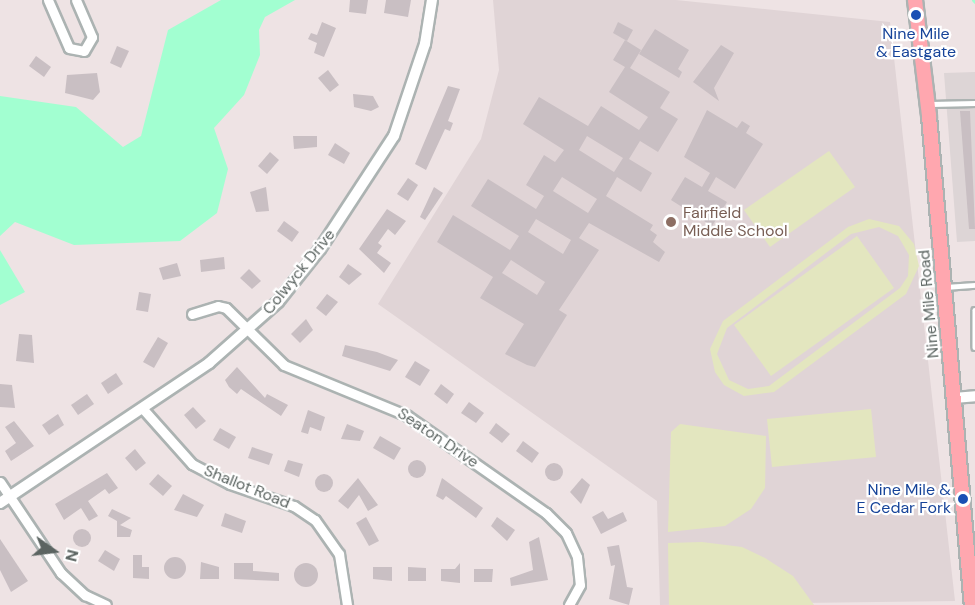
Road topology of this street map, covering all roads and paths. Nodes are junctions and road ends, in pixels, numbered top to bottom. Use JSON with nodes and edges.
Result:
{"nodes":[{"id":1,"x":48,"y":0,"type":"edge"},
{"id":2,"x":76,"y":0,"type":"edge"},
{"id":3,"x":432,"y":0,"type":"edge"},
{"id":4,"x":915,"y":0,"type":"edge"},
{"id":5,"x":975,"y":102,"type":"edge"},
{"id":6,"x":928,"y":104,"type":"junction"},
{"id":7,"x":975,"y":285,"type":"edge"},
{"id":8,"x":944,"y":287,"type":"junction"},
{"id":9,"x":975,"y":310,"type":"edge"},
{"id":10,"x":192,"y":314,"type":"dead end"},
{"id":11,"x":248,"y":331,"type":"junction"},
{"id":12,"x":975,"y":347,"type":"edge"},
{"id":13,"x":975,"y":396,"type":"edge"},
{"id":14,"x":954,"y":398,"type":"junction"},
{"id":15,"x":143,"y":409,"type":"junction"},
{"id":16,"x":0,"y":482,"type":"edge"},
{"id":17,"x":10,"y":497,"type":"junction"},
{"id":18,"x":0,"y":503,"type":"edge"},
{"id":19,"x":106,"y":605,"type":"edge"},
{"id":20,"x":347,"y":605,"type":"edge"},
{"id":21,"x":569,"y":605,"type":"edge"},
{"id":22,"x":972,"y":605,"type":"edge"}],
"edges":[{"from":1,"to":2,"type":"street"},
{"from":3,"to":11,"type":"street","name":"Colwyck Drive"},
{"from":4,"to":6,"type":"main road","name":"Nine Mile Road"},
{"from":5,"to":6,"type":"lane"},
{"from":6,"to":8,"type":"main road","name":"Nine Mile Road"},
{"from":7,"to":8,"type":"lane"},
{"from":8,"to":14,"type":"main road","name":"Nine Mile Road"},
{"from":9,"to":12,"type":"lane"},
{"from":10,"to":11,"type":"street","name":"Seaton Drive"},
{"from":11,"to":15,"type":"street","name":"Colwyck Drive"},
{"from":11,"to":21,"type":"street","name":"Seaton Drive"},
{"from":13,"to":14,"type":"street"},
{"from":14,"to":22,"type":"main road","name":"Nine Mile Road"},
{"from":15,"to":17,"type":"street","name":"Colwyck Drive"},
{"from":15,"to":20,"type":"street","name":"Shallot Road"},
{"from":16,"to":17,"type":"street"},
{"from":17,"to":18,"type":"street","name":"Colwyck Drive"},
{"from":17,"to":19,"type":"street"}]}
